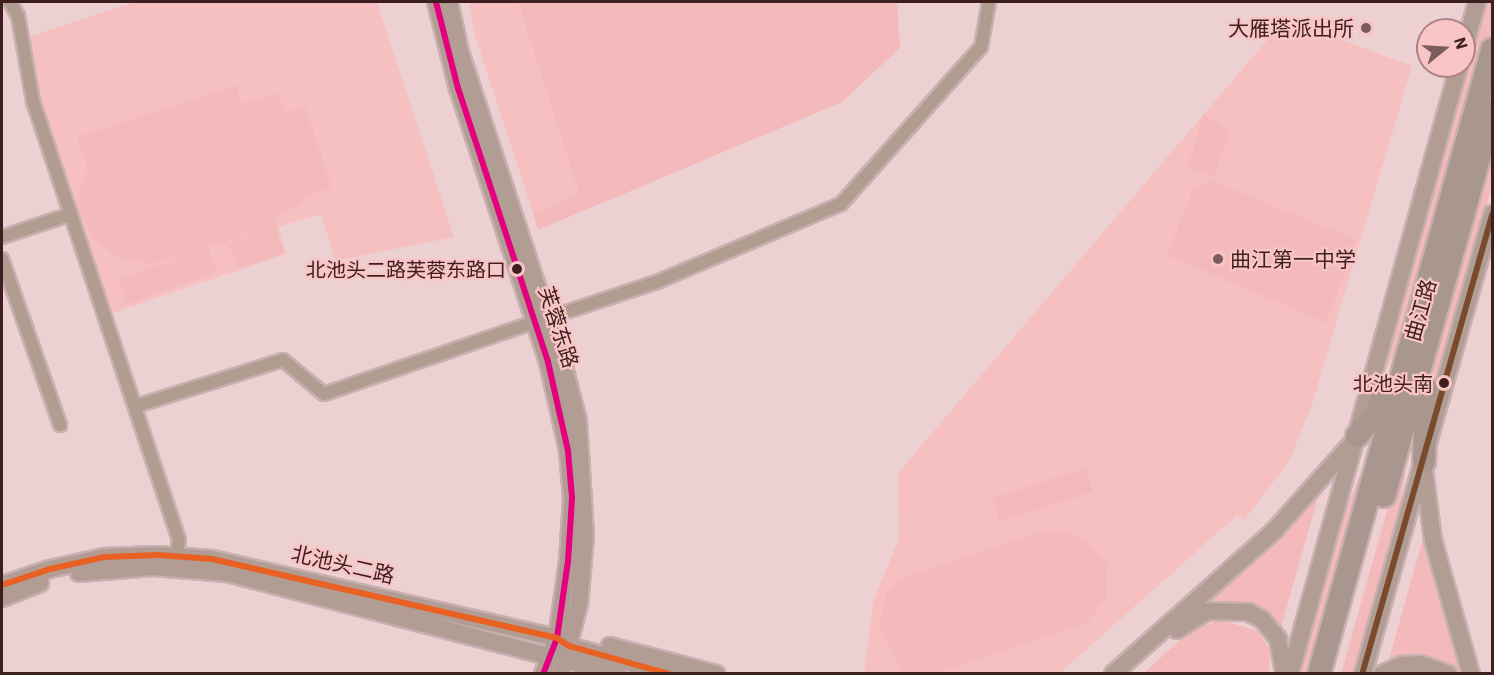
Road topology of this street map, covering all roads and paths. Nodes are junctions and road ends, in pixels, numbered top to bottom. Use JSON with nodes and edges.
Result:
{"nodes":[{"id":1,"x":10,"y":2,"type":"edge"},
{"id":2,"x":436,"y":2,"type":"edge"},
{"id":3,"x":449,"y":2,"type":"edge"},
{"id":4,"x":989,"y":2,"type":"edge"},
{"id":5,"x":1477,"y":2,"type":"edge"},
{"id":6,"x":1473,"y":18,"type":"edge"},
{"id":7,"x":1492,"y":50,"type":"edge"},
{"id":8,"x":1456,"y":78,"type":"edge"},
{"id":9,"x":1492,"y":111,"type":"edge"},
{"id":10,"x":71,"y":214,"type":"junction"},
{"id":11,"x":1492,"y":214,"type":"edge"},
{"id":12,"x":2,"y":237,"type":"edge"},
{"id":13,"x":2,"y":259,"type":"edge"},
{"id":14,"x":541,"y":320,"type":"junction"},
{"id":15,"x":1422,"y":332,"type":"junction"},
{"id":16,"x":136,"y":406,"type":"junction"},
{"id":17,"x":60,"y":425,"type":"dead end"},
{"id":18,"x":1357,"y":436,"type":"junction"},
{"id":19,"x":1424,"y":462,"type":"junction"},
{"id":20,"x":177,"y":555,"type":"junction"},
{"id":21,"x":2,"y":585,"type":"edge"},
{"id":22,"x":2,"y":598,"type":"edge"},
{"id":23,"x":548,"y":654,"type":"junction"},
{"id":24,"x":572,"y":658,"type":"edge"},
{"id":25,"x":543,"y":674,"type":"edge"},
{"id":26,"x":618,"y":674,"type":"edge"},
{"id":27,"x":669,"y":674,"type":"edge"},
{"id":28,"x":716,"y":674,"type":"edge"},
{"id":29,"x":1113,"y":674,"type":"edge"},
{"id":30,"x":1126,"y":674,"type":"edge"},
{"id":31,"x":1284,"y":674,"type":"edge"},
{"id":32,"x":1290,"y":674,"type":"edge"},
{"id":33,"x":1319,"y":674,"type":"edge"},
{"id":34,"x":1334,"y":674,"type":"edge"},
{"id":35,"x":1363,"y":674,"type":"edge"},
{"id":36,"x":1382,"y":674,"type":"edge"},
{"id":37,"x":1448,"y":674,"type":"edge"},
{"id":38,"x":1471,"y":674,"type":"edge"}],
"edges":[{"from":1,"to":10,"type":"street"},
{"from":2,"to":14,"type":"main road","name":"芙蓉东路"},
{"from":3,"to":14,"type":"main road","name":"芙蓉东路"},
{"from":4,"to":14,"type":"street"},
{"from":5,"to":6,"type":"main road"},
{"from":7,"to":15,"type":"highway","name":"曲江路"},
{"from":8,"to":18,"type":"main road","name":"曲江路"},
{"from":9,"to":15,"type":"highway","name":"曲江路"},
{"from":10,"to":12,"type":"street"},
{"from":10,"to":16,"type":"street"},
{"from":11,"to":19,"type":"main road","name":"曲江路"},
{"from":13,"to":17,"type":"street"},
{"from":14,"to":16,"type":"street"},
{"from":14,"to":24,"type":"main road","name":"芙蓉东路"},
{"from":15,"to":18,"type":"highway"},
{"from":15,"to":19,"type":"highway"},
{"from":15,"to":33,"type":"highway","name":"曲江路"},
{"from":15,"to":34,"type":"highway","name":"曲江路"},
{"from":16,"to":20,"type":"street"},
{"from":18,"to":29,"type":"main road"},
{"from":18,"to":32,"type":"main road","name":"曲江路"},
{"from":19,"to":35,"type":"main road","name":"曲江路"},
{"from":19,"to":38,"type":"main road"},
{"from":20,"to":21,"type":"main road","name":"北池头二路"},
{"from":20,"to":24,"type":"main road","name":"北池头二路"},
{"from":22,"to":23,"type":"main road","name":"北池头二路"},
{"from":23,"to":24,"type":"main road","name":"芙蓉东路"},
{"from":23,"to":25,"type":"main road","name":"芙蓉东路"},
{"from":24,"to":26,"type":"main road","name":"北池头二路"},
{"from":24,"to":27,"type":"main road","name":"北池头二路"},
{"from":24,"to":28,"type":"main road"},
{"from":30,"to":31,"type":"main road"},
{"from":36,"to":37,"type":"main road"}]}
